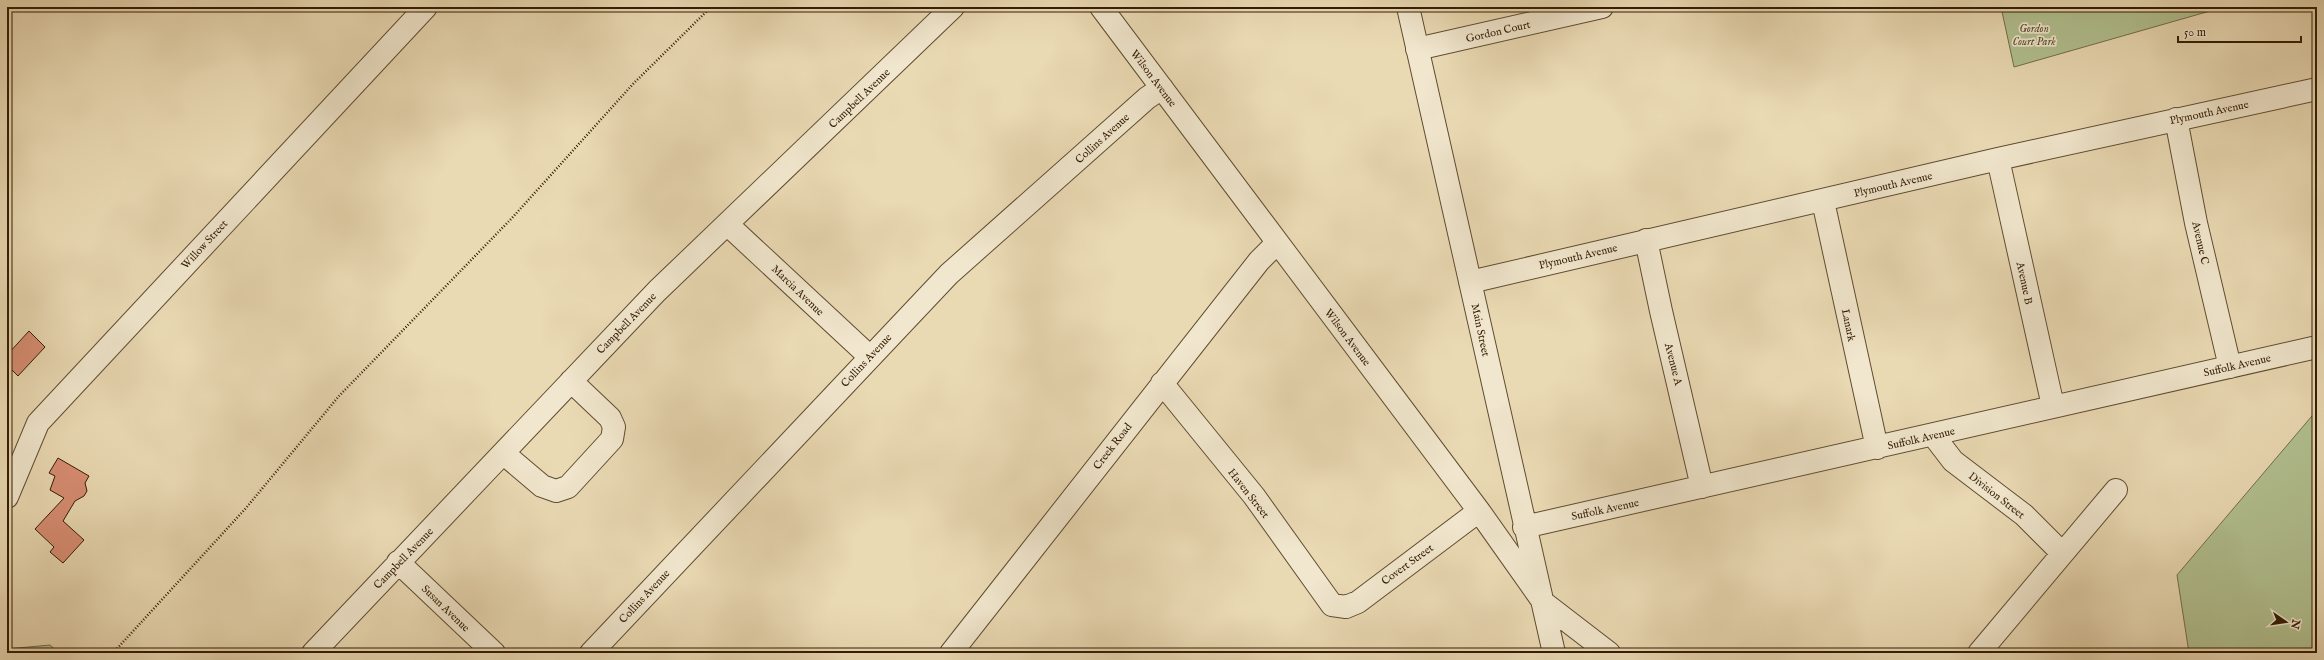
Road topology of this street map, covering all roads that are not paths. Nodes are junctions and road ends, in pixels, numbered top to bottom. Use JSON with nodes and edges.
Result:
{"nodes":[{"id":1,"x":426,"y":7,"type":"edge"},
{"id":2,"x":953,"y":7,"type":"edge"},
{"id":3,"x":1101,"y":7,"type":"edge"},
{"id":4,"x":1408,"y":7,"type":"edge"},
{"id":5,"x":1602,"y":7,"type":"edge"},
{"id":6,"x":1417,"y":49,"type":"junction"},
{"id":7,"x":1162,"y":88,"type":"junction"},
{"id":8,"x":2317,"y":89,"type":"edge"},
{"id":9,"x":2176,"y":119,"type":"junction"},
{"id":10,"x":1998,"y":159,"type":"junction"},
{"id":11,"x":1823,"y":201,"type":"junction"},
{"id":12,"x":727,"y":224,"type":"junction"},
{"id":13,"x":1646,"y":240,"type":"junction"},
{"id":14,"x":1277,"y":243,"type":"junction"},
{"id":15,"x":1470,"y":282,"type":"junction"},
{"id":16,"x":2317,"y":347,"type":"edge"},
{"id":17,"x":869,"y":356,"type":"junction"},
{"id":18,"x":2230,"y":367,"type":"junction"},
{"id":19,"x":571,"y":381,"type":"junction"},
{"id":20,"x":1162,"y":383,"type":"junction"},
{"id":21,"x":2053,"y":406,"type":"junction"},
{"id":22,"x":1933,"y":436,"type":"junction"},
{"id":23,"x":1877,"y":448,"type":"junction"},
{"id":24,"x":503,"y":452,"type":"junction"},
{"id":25,"x":1702,"y":487,"type":"junction"},
{"id":26,"x":2116,"y":490,"type":"dead end"},
{"id":27,"x":7,"y":497,"type":"edge"},
{"id":28,"x":1479,"y":511,"type":"junction"},
{"id":29,"x":1524,"y":527,"type":"junction"},
{"id":30,"x":2062,"y":553,"type":"junction"},
{"id":31,"x":398,"y":562,"type":"junction"},
{"id":32,"x":1544,"y":603,"type":"junction"},
{"id":33,"x":1332,"y":605,"type":"joint"},
{"id":34,"x":313,"y":653,"type":"edge"},
{"id":35,"x":494,"y":653,"type":"edge"},
{"id":36,"x":591,"y":653,"type":"edge"},
{"id":37,"x":951,"y":653,"type":"edge"},
{"id":38,"x":1554,"y":653,"type":"edge"},
{"id":39,"x":1609,"y":653,"type":"edge"},
{"id":40,"x":1979,"y":653,"type":"edge"}],
"edges":[{"from":1,"to":27,"type":"street","name":"Willow Street"},
{"from":2,"to":12,"type":"street","name":"Campbell Avenue"},
{"from":3,"to":7,"type":"street","name":"Wilson Avenue"},
{"from":4,"to":6,"type":"street","name":"Main Street"},
{"from":5,"to":6,"type":"street","name":"Gordon Court"},
{"from":6,"to":15,"type":"street","name":"Main Street"},
{"from":7,"to":14,"type":"street","name":"Wilson Avenue"},
{"from":7,"to":17,"type":"street","name":"Collins Avenue"},
{"from":8,"to":9,"type":"street","name":"Plymouth Avenue"},
{"from":9,"to":10,"type":"street","name":"Plymouth Avenue"},
{"from":9,"to":18,"type":"street","name":"Avenue C"},
{"from":10,"to":11,"type":"street","name":"Plymouth Avenue"},
{"from":10,"to":21,"type":"street","name":"Avenue B"},
{"from":11,"to":13,"type":"street","name":"Plymouth Avenue"},
{"from":11,"to":23,"type":"street","name":"Lanark"},
{"from":12,"to":17,"type":"street","name":"Marcia Avenue"},
{"from":12,"to":19,"type":"street","name":"Campbell Avenue"},
{"from":13,"to":15,"type":"street","name":"Plymouth Avenue"},
{"from":13,"to":25,"type":"street","name":"Avenue A"},
{"from":14,"to":20,"type":"street","name":"Creek Road"},
{"from":14,"to":28,"type":"street","name":"Wilson Avenue"},
{"from":15,"to":29,"type":"street","name":"Main Street"},
{"from":16,"to":18,"type":"street","name":"Suffolk Avenue"},
{"from":17,"to":36,"type":"street","name":"Collins Avenue"},
{"from":18,"to":21,"type":"street","name":"Suffolk Avenue"},
{"from":19,"to":24,"type":"street","name":"Campbell Avenue"},
{"from":19,"to":24,"type":"street"},
{"from":20,"to":33,"type":"street","name":"Haven Street"},
{"from":20,"to":37,"type":"street","name":"Creek Road"},
{"from":21,"to":22,"type":"street","name":"Suffolk Avenue"},
{"from":22,"to":23,"type":"street","name":"Suffolk Avenue"},
{"from":22,"to":30,"type":"street","name":"Division Street"},
{"from":23,"to":25,"type":"street","name":"Suffolk Avenue"},
{"from":24,"to":31,"type":"street","name":"Campbell Avenue"},
{"from":25,"to":29,"type":"street","name":"Suffolk Avenue"},
{"from":26,"to":30,"type":"street"},
{"from":28,"to":32,"type":"street","name":"Wilson Avenue"},
{"from":28,"to":33,"type":"street","name":"Covert Street"},
{"from":29,"to":32,"type":"street","name":"Main Street"},
{"from":30,"to":40,"type":"street"},
{"from":31,"to":34,"type":"street","name":"Campbell Avenue"},
{"from":31,"to":35,"type":"street","name":"Susan Avenue"},
{"from":32,"to":38,"type":"street","name":"Main Street"},
{"from":32,"to":39,"type":"street","name":"Wilson Avenue"}]}
